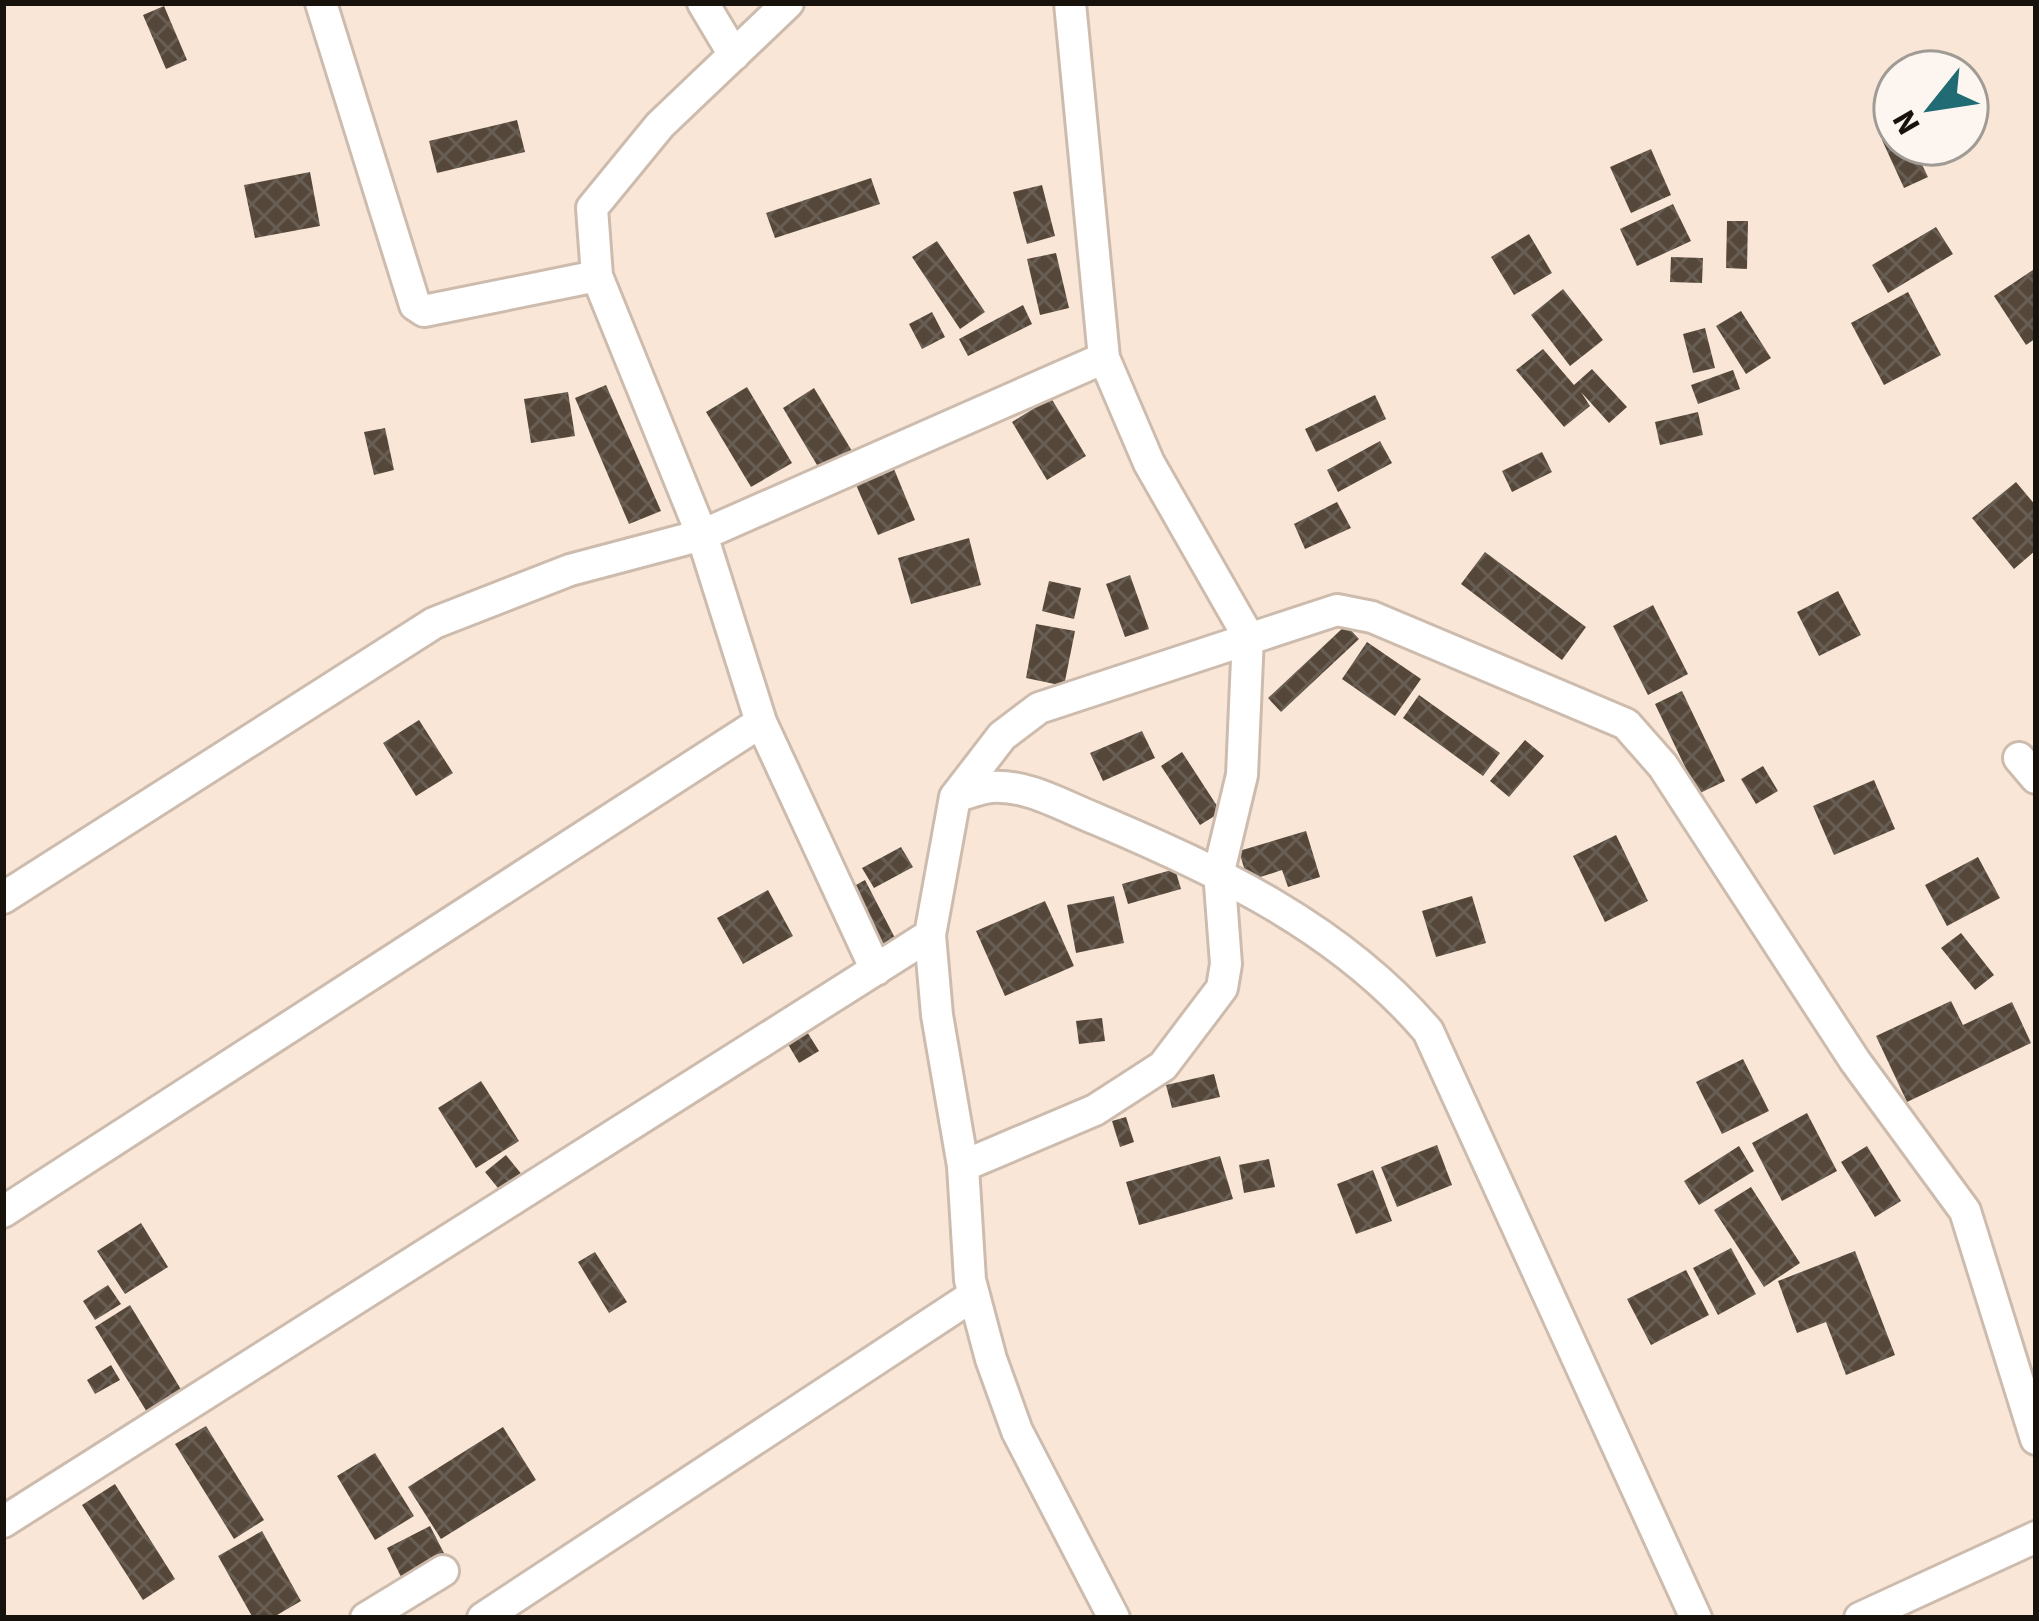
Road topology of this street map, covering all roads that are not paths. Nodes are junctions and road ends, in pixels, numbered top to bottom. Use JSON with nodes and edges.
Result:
{"nodes":[{"id":1,"x":321,"y":3,"type":"edge"},
{"id":2,"x":703,"y":3,"type":"edge"},
{"id":3,"x":788,"y":3,"type":"edge"},
{"id":4,"x":1070,"y":3,"type":"edge"},
{"id":5,"x":734,"y":55,"type":"junction"},
{"id":6,"x":597,"y":276,"type":"junction"},
{"id":7,"x":1104,"y":358,"type":"junction"},
{"id":8,"x":702,"y":535,"type":"junction"},
{"id":9,"x":1248,"y":636,"type":"junction"},
{"id":10,"x":760,"y":722,"type":"junction"},
{"id":11,"x":955,"y":796,"type":"junction"},
{"id":12,"x":1219,"y":871,"type":"junction"},
{"id":13,"x":3,"y":898,"type":"edge"},
{"id":14,"x":930,"y":935,"type":"junction"},
{"id":15,"x":877,"y":970,"type":"junction"},
{"id":16,"x":963,"y":1166,"type":"junction"},
{"id":17,"x":3,"y":1212,"type":"edge"},
{"id":18,"x":974,"y":1295,"type":"junction"},
{"id":19,"x":2036,"y":1438,"type":"edge"},
{"id":20,"x":3,"y":1522,"type":"edge"},
{"id":21,"x":2036,"y":1537,"type":"edge"},
{"id":22,"x":443,"y":1570,"type":"dead end"},
{"id":23,"x":366,"y":1618,"type":"edge"},
{"id":24,"x":483,"y":1618,"type":"edge"},
{"id":25,"x":1114,"y":1618,"type":"edge"},
{"id":26,"x":1696,"y":1618,"type":"edge"},
{"id":27,"x":1860,"y":1618,"type":"edge"}],
"edges":[{"from":1,"to":6,"type":"street"},
{"from":2,"to":5,"type":"street"},
{"from":3,"to":5,"type":"street"},
{"from":4,"to":7,"type":"street"},
{"from":5,"to":6,"type":"street"},
{"from":6,"to":8,"type":"street"},
{"from":7,"to":8,"type":"street"},
{"from":7,"to":9,"type":"street"},
{"from":8,"to":10,"type":"street"},
{"from":8,"to":13,"type":"street"},
{"from":9,"to":11,"type":"street"},
{"from":9,"to":12,"type":"street"},
{"from":9,"to":19,"type":"street"},
{"from":10,"to":15,"type":"street"},
{"from":10,"to":17,"type":"street"},
{"from":11,"to":12,"type":"street"},
{"from":11,"to":14,"type":"street"},
{"from":12,"to":16,"type":"street"},
{"from":12,"to":26,"type":"street"},
{"from":14,"to":15,"type":"street"},
{"from":14,"to":16,"type":"street"},
{"from":15,"to":20,"type":"street"},
{"from":16,"to":18,"type":"street"},
{"from":18,"to":24,"type":"street"},
{"from":18,"to":25,"type":"street"},
{"from":21,"to":27,"type":"street"},
{"from":22,"to":23,"type":"street"}]}
